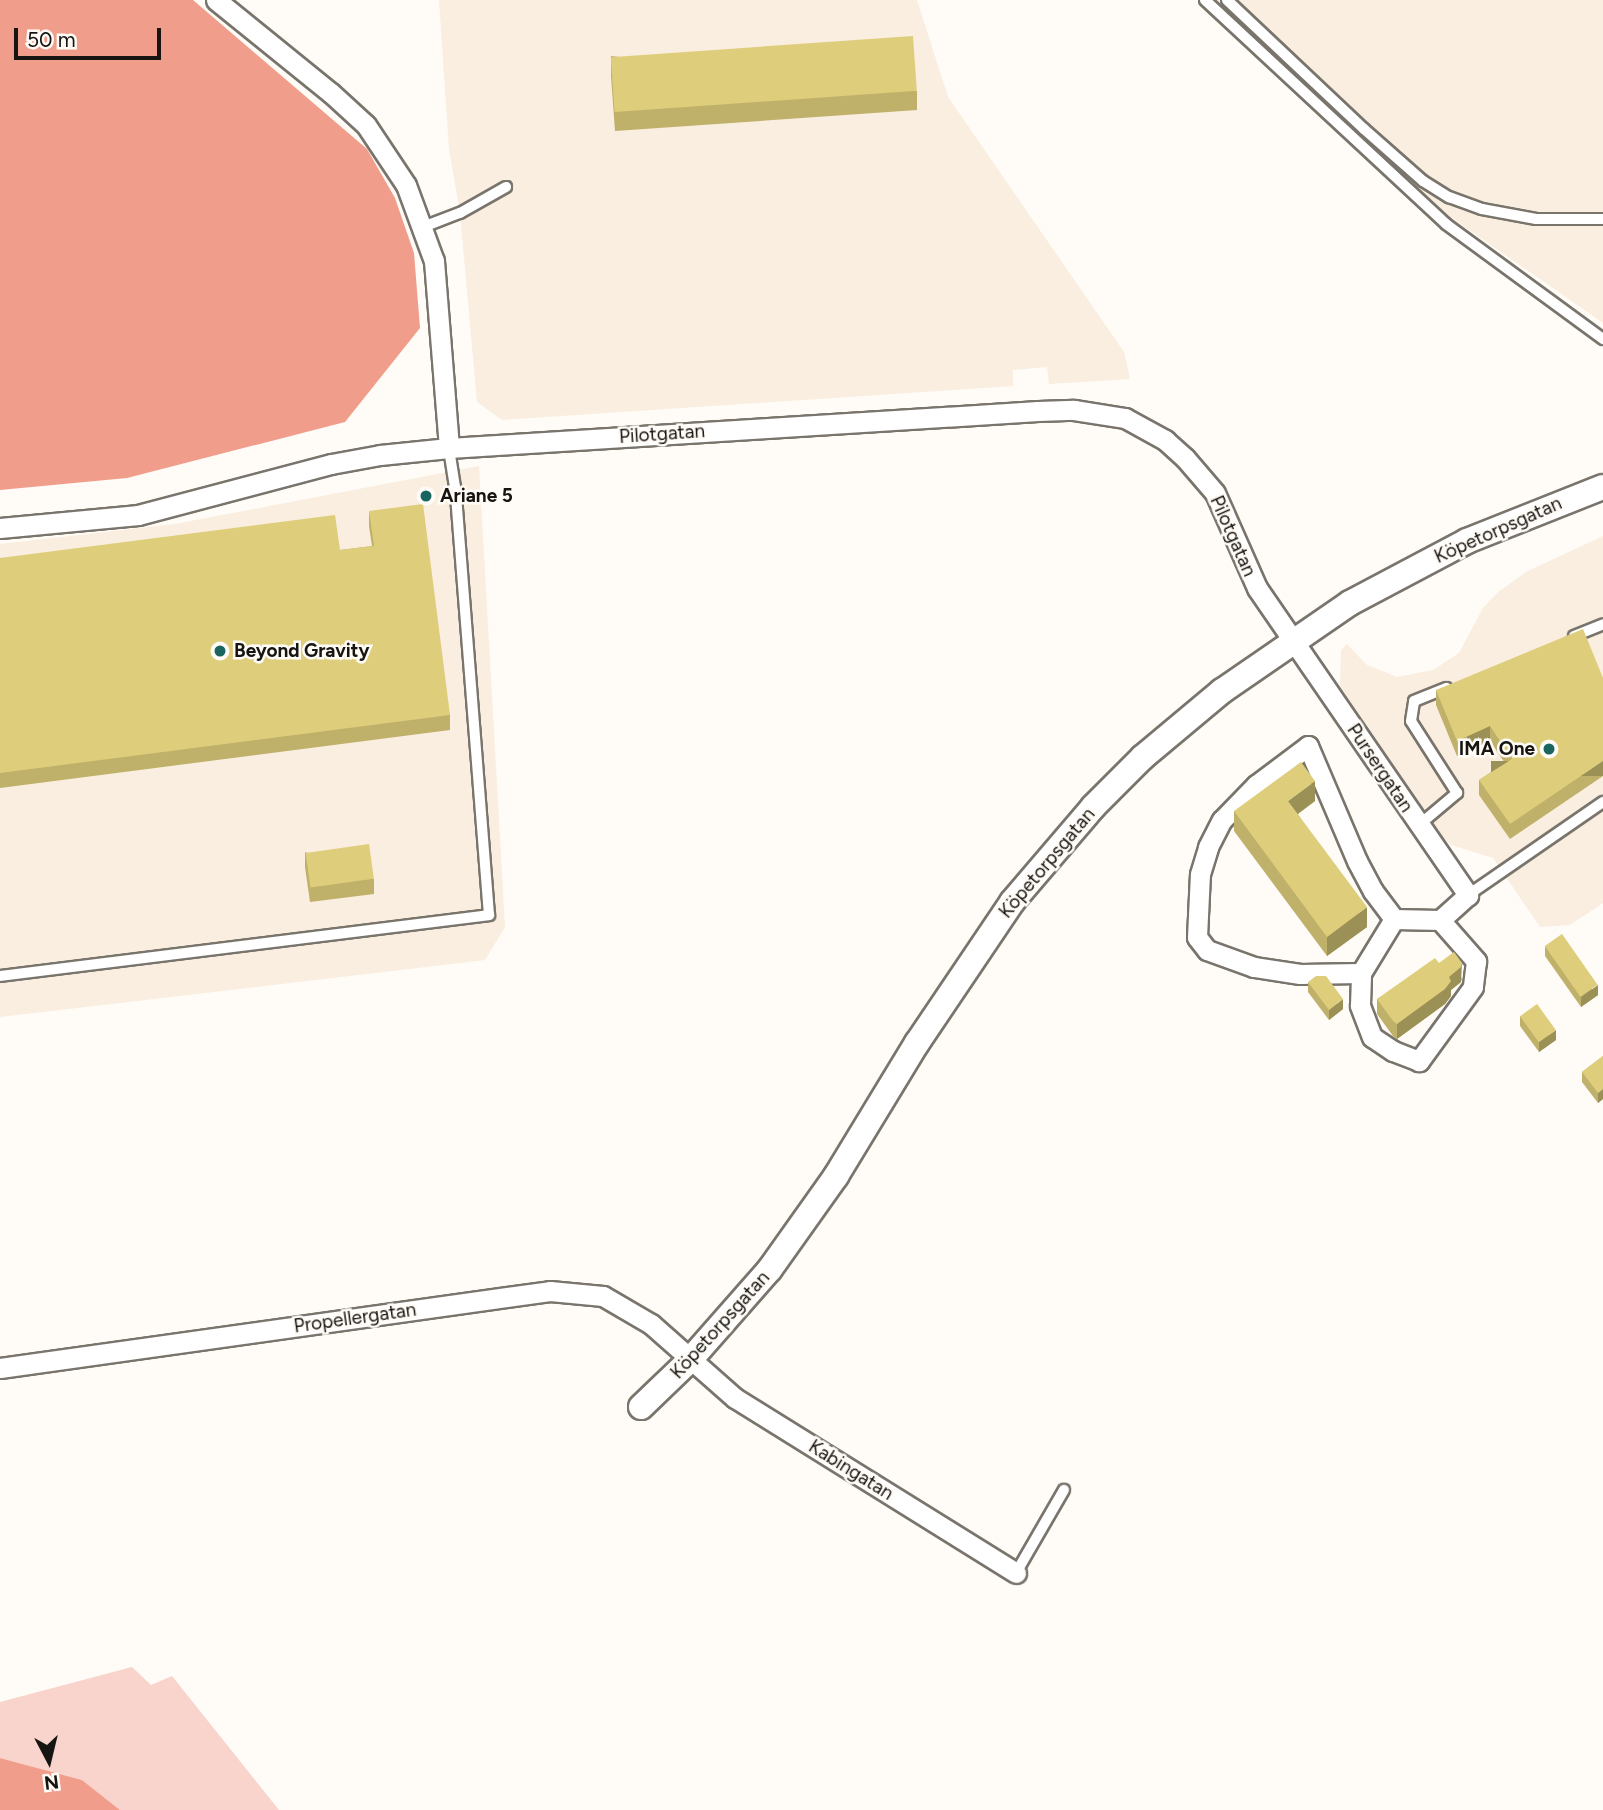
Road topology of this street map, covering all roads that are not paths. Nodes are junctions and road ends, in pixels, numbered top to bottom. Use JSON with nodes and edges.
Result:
{"nodes":[{"id":1,"x":216,"y":0,"type":"edge"},
{"id":2,"x":1205,"y":0,"type":"edge"},
{"id":3,"x":1227,"y":0,"type":"edge"},
{"id":4,"x":506,"y":187,"type":"dead end"},
{"id":5,"x":1603,"y":219,"type":"edge"},
{"id":6,"x":423,"y":228,"type":"junction"},
{"id":7,"x":1603,"y":339,"type":"edge"},
{"id":8,"x":449,"y":448,"type":"junction"},
{"id":9,"x":1603,"y":486,"type":"edge"},
{"id":10,"x":0,"y":528,"type":"edge"},
{"id":11,"x":1603,"y":624,"type":"edge"},
{"id":12,"x":1293,"y":640,"type":"junction"},
{"id":13,"x":1565,"y":640,"type":"edge"},
{"id":14,"x":1464,"y":681,"type":"edge"},
{"id":15,"x":1603,"y":802,"type":"edge"},
{"id":16,"x":1418,"y":826,"type":"junction"},
{"id":17,"x":1468,"y":895,"type":"junction"},
{"id":18,"x":1394,"y":919,"type":"junction"},
{"id":19,"x":1440,"y":920,"type":"junction"},
{"id":20,"x":1361,"y":973,"type":"junction"},
{"id":21,"x":0,"y":976,"type":"edge"},
{"id":22,"x":690,"y":1360,"type":"junction"},
{"id":23,"x":0,"y":1367,"type":"edge"},
{"id":24,"x":641,"y":1407,"type":"dead end"},
{"id":25,"x":1064,"y":1490,"type":"dead end"},
{"id":26,"x":1016,"y":1573,"type":"joint"}],
"edges":[{"from":1,"to":6,"type":"street"},
{"from":2,"to":7,"type":"lane"},
{"from":3,"to":5,"type":"lane"},
{"from":4,"to":6,"type":"lane"},
{"from":6,"to":8,"type":"street"},
{"from":8,"to":10,"type":"street","name":"Pilotgatan"},
{"from":8,"to":12,"type":"street","name":"Pilotgatan"},
{"from":8,"to":21,"type":"lane"},
{"from":9,"to":12,"type":"street","name":"Köpetorpsgatan"},
{"from":11,"to":13,"type":"lane"},
{"from":12,"to":16,"type":"street","name":"Pursergatan"},
{"from":12,"to":22,"type":"street","name":"Köpetorpsgatan"},
{"from":14,"to":16,"type":"lane"},
{"from":15,"to":17,"type":"lane"},
{"from":16,"to":17,"type":"street","name":"Pursergatan"},
{"from":17,"to":19,"type":"street"},
{"from":18,"to":19,"type":"street"},
{"from":18,"to":20,"type":"street"},
{"from":18,"to":20,"type":"street"},
{"from":19,"to":20,"type":"street"},
{"from":22,"to":23,"type":"street","name":"Propellergatan"},
{"from":22,"to":24,"type":"street","name":"Köpetorpsgatan"},
{"from":22,"to":26,"type":"street","name":"Kabingatan"},
{"from":25,"to":26,"type":"lane"}]}
